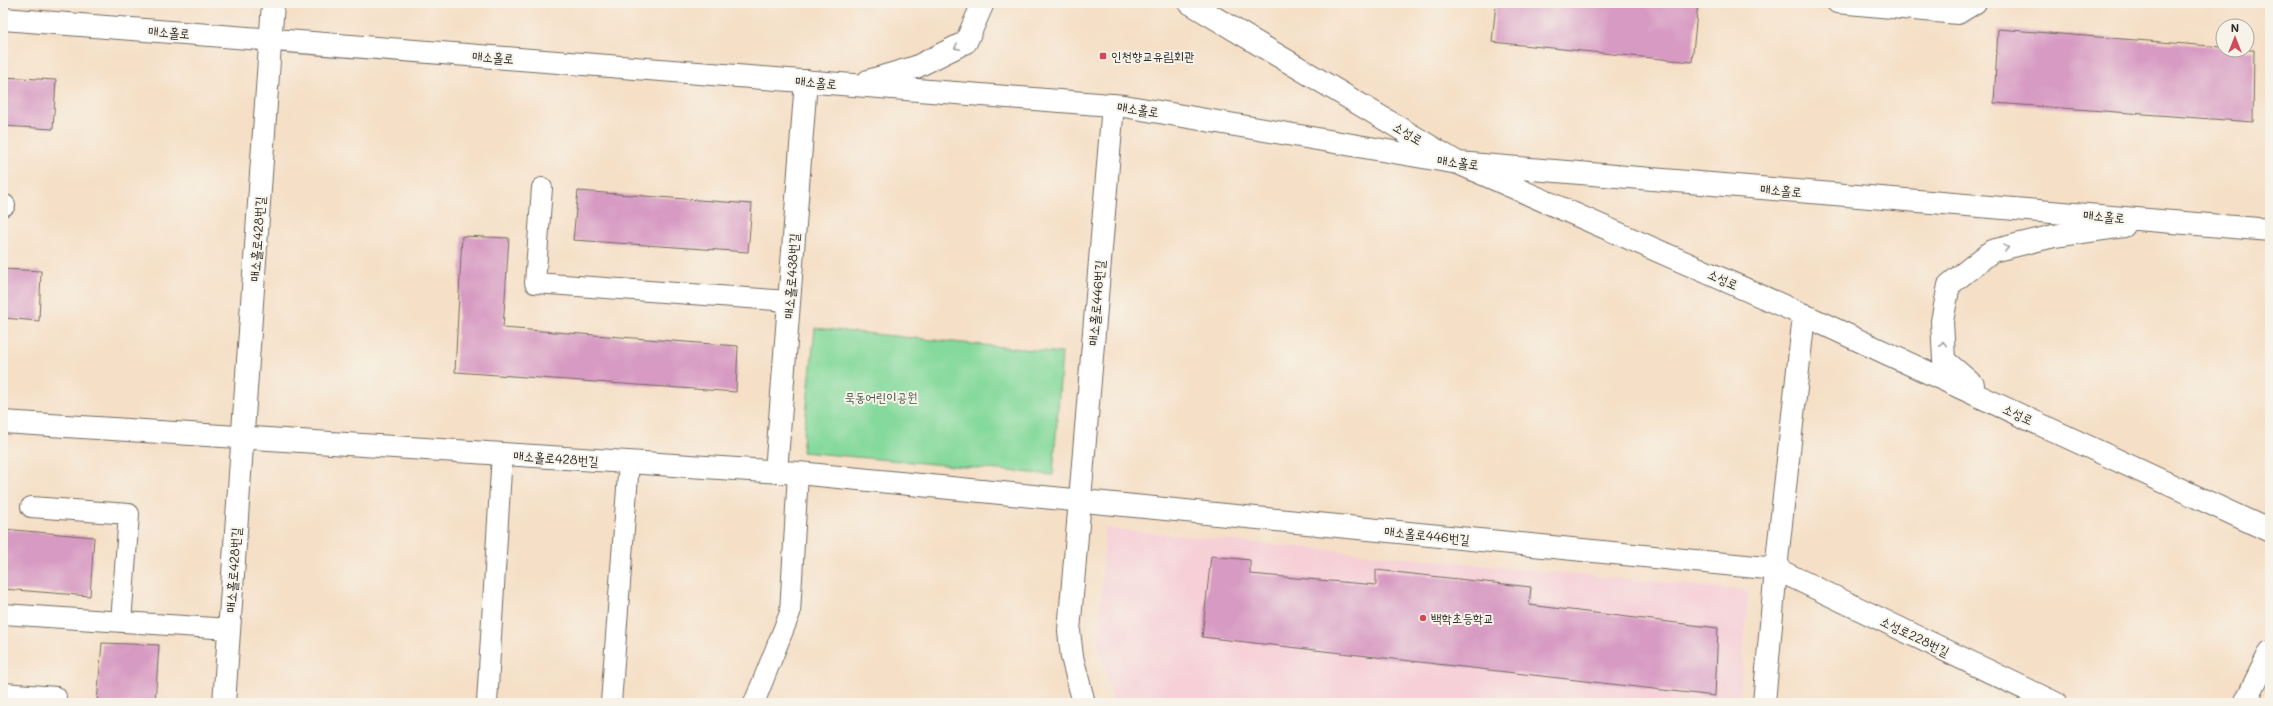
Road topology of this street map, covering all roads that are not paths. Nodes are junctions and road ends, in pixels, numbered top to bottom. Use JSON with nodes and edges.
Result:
{"nodes":[{"id":1,"x":273,"y":3,"type":"edge"},
{"id":2,"x":983,"y":3,"type":"edge"},
{"id":3,"x":1190,"y":3,"type":"edge"},
{"id":4,"x":1837,"y":3,"type":"edge"},
{"id":5,"x":1976,"y":3,"type":"edge"},
{"id":6,"x":3,"y":19,"type":"edge"},
{"id":7,"x":271,"y":40,"type":"junction"},
{"id":8,"x":806,"y":81,"type":"junction"},
{"id":9,"x":854,"y":85,"type":"junction"},
{"id":10,"x":1113,"y":105,"type":"junction"},
{"id":11,"x":1458,"y":163,"type":"junction"},
{"id":12,"x":542,"y":188,"type":"dead end"},
{"id":13,"x":2165,"y":221,"type":"junction"},
{"id":14,"x":2270,"y":230,"type":"edge"},
{"id":15,"x":789,"y":301,"type":"junction"},
{"id":16,"x":1804,"y":315,"type":"junction"},
{"id":17,"x":1994,"y":402,"type":"junction"},
{"id":18,"x":3,"y":422,"type":"edge"},
{"id":19,"x":242,"y":438,"type":"junction"},
{"id":20,"x":502,"y":454,"type":"junction"},
{"id":21,"x":629,"y":462,"type":"junction"},
{"id":22,"x":776,"y":472,"type":"junction"},
{"id":23,"x":798,"y":473,"type":"junction"},
{"id":24,"x":1078,"y":501,"type":"junction"},
{"id":25,"x":31,"y":507,"type":"dead end"},
{"id":26,"x":2270,"y":531,"type":"edge"},
{"id":27,"x":1776,"y":569,"type":"junction"},
{"id":28,"x":3,"y":614,"type":"edge"},
{"id":29,"x":121,"y":622,"type":"junction"},
{"id":30,"x":229,"y":629,"type":"junction"},
{"id":31,"x":2270,"y":652,"type":"edge"},
{"id":32,"x":3,"y":693,"type":"edge"},
{"id":33,"x":55,"y":703,"type":"edge"},
{"id":34,"x":224,"y":703,"type":"edge"},
{"id":35,"x":487,"y":703,"type":"edge"},
{"id":36,"x":611,"y":703,"type":"edge"},
{"id":37,"x":754,"y":703,"type":"edge"},
{"id":38,"x":1084,"y":703,"type":"edge"},
{"id":39,"x":1764,"y":703,"type":"edge"},
{"id":40,"x":2055,"y":703,"type":"edge"},
{"id":41,"x":2245,"y":703,"type":"edge"}],
"edges":[{"from":1,"to":7,"type":"street","name":"매소홀로428번길"},
{"from":2,"to":9,"type":"street","one_way":true},
{"from":3,"to":11,"type":"street","name":"소성로"},
{"from":4,"to":5,"type":"lane"},
{"from":6,"to":7,"type":"street","name":"매소홀로"},
{"from":7,"to":8,"type":"street","name":"매소홀로"},
{"from":7,"to":19,"type":"street","name":"매소홀로428번길"},
{"from":8,"to":9,"type":"street","name":"매소홀로"},
{"from":8,"to":15,"type":"street","name":"매소홀로438번길"},
{"from":9,"to":10,"type":"street","name":"매소홀로"},
{"from":10,"to":11,"type":"street","name":"매소홀로"},
{"from":10,"to":24,"type":"street","name":"매소홀로446번길"},
{"from":11,"to":13,"type":"street","name":"매소홀로"},
{"from":11,"to":16,"type":"street","name":"소성로"},
{"from":12,"to":15,"type":"lane"},
{"from":13,"to":14,"type":"street","name":"매소홀로"},
{"from":17,"to":13,"type":"street","one_way":true},
{"from":15,"to":22,"type":"street","name":"매소홀로438번길"},
{"from":16,"to":17,"type":"street","name":"소성로"},
{"from":16,"to":27,"type":"street"},
{"from":17,"to":26,"type":"street","name":"소성로"},
{"from":18,"to":19,"type":"street"},
{"from":19,"to":20,"type":"street","name":"매소홀로428번길"},
{"from":19,"to":30,"type":"street","name":"매소홀로428번길"},
{"from":20,"to":21,"type":"street","name":"매소홀로428번길"},
{"from":20,"to":35,"type":"lane"},
{"from":21,"to":22,"type":"street","name":"매소홀로428번길"},
{"from":21,"to":36,"type":"lane"},
{"from":22,"to":23,"type":"street","name":"매소홀로428번길"},
{"from":23,"to":24,"type":"street","name":"매소홀로428번길"},
{"from":23,"to":37,"type":"lane"},
{"from":24,"to":27,"type":"street","name":"매소홀로446번길"},
{"from":24,"to":38,"type":"street","name":"매소홀로446번길"},
{"from":25,"to":29,"type":"lane"},
{"from":27,"to":39,"type":"street"},
{"from":27,"to":40,"type":"street","name":"소성로228번길"},
{"from":28,"to":29,"type":"lane"},
{"from":29,"to":30,"type":"lane"},
{"from":30,"to":34,"type":"street","name":"매소홀로428번길"},
{"from":31,"to":41,"type":"street"},
{"from":32,"to":33,"type":"lane"}]}
